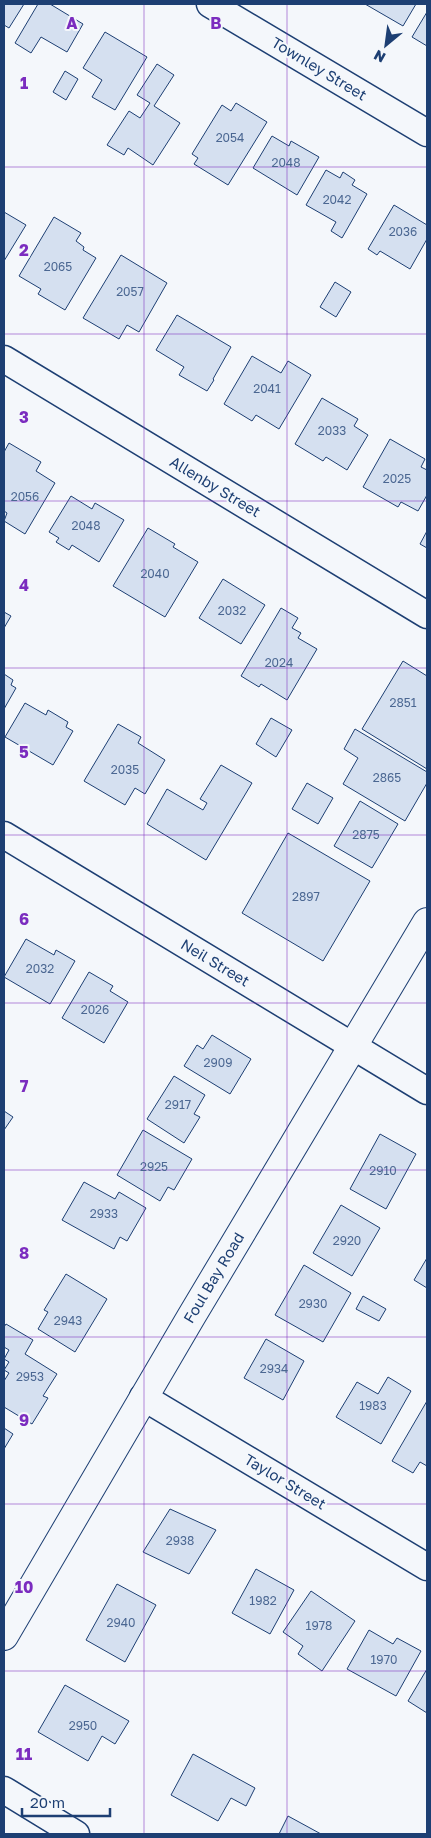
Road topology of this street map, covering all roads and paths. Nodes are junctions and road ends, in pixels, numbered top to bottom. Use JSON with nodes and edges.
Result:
{"nodes":[{"id":1,"x":210,"y":4,"type":"edge"},
{"id":2,"x":427,"y":133,"type":"edge"},
{"id":3,"x":4,"y":359,"type":"edge"},
{"id":4,"x":427,"y":615,"type":"edge"},
{"id":5,"x":4,"y":835,"type":"edge"},
{"id":6,"x":427,"y":922,"type":"edge"},
{"id":7,"x":353,"y":1046,"type":"junction"},
{"id":8,"x":427,"y":1091,"type":"edge"},
{"id":9,"x":143,"y":1397,"type":"junction"},
{"id":10,"x":427,"y":1567,"type":"edge"},
{"id":11,"x":4,"y":1636,"type":"edge"},
{"id":12,"x":4,"y":1790,"type":"edge"},
{"id":13,"x":76,"y":1834,"type":"edge"}],
"edges":[{"from":1,"to":2,"type":"street","name":"Townley Street"},
{"from":3,"to":4,"type":"street","name":"Allenby Street"},
{"from":5,"to":7,"type":"street","name":"Neil Street"},
{"from":6,"to":7,"type":"main road","name":"Foul Bay Road"},
{"from":7,"to":8,"type":"street","name":"Neil Street"},
{"from":7,"to":9,"type":"main road","name":"Foul Bay Road"},
{"from":9,"to":10,"type":"street","name":"Taylor Street"},
{"from":9,"to":11,"type":"main road","name":"Foul Bay Road"},
{"from":12,"to":13,"type":"street"}]}
